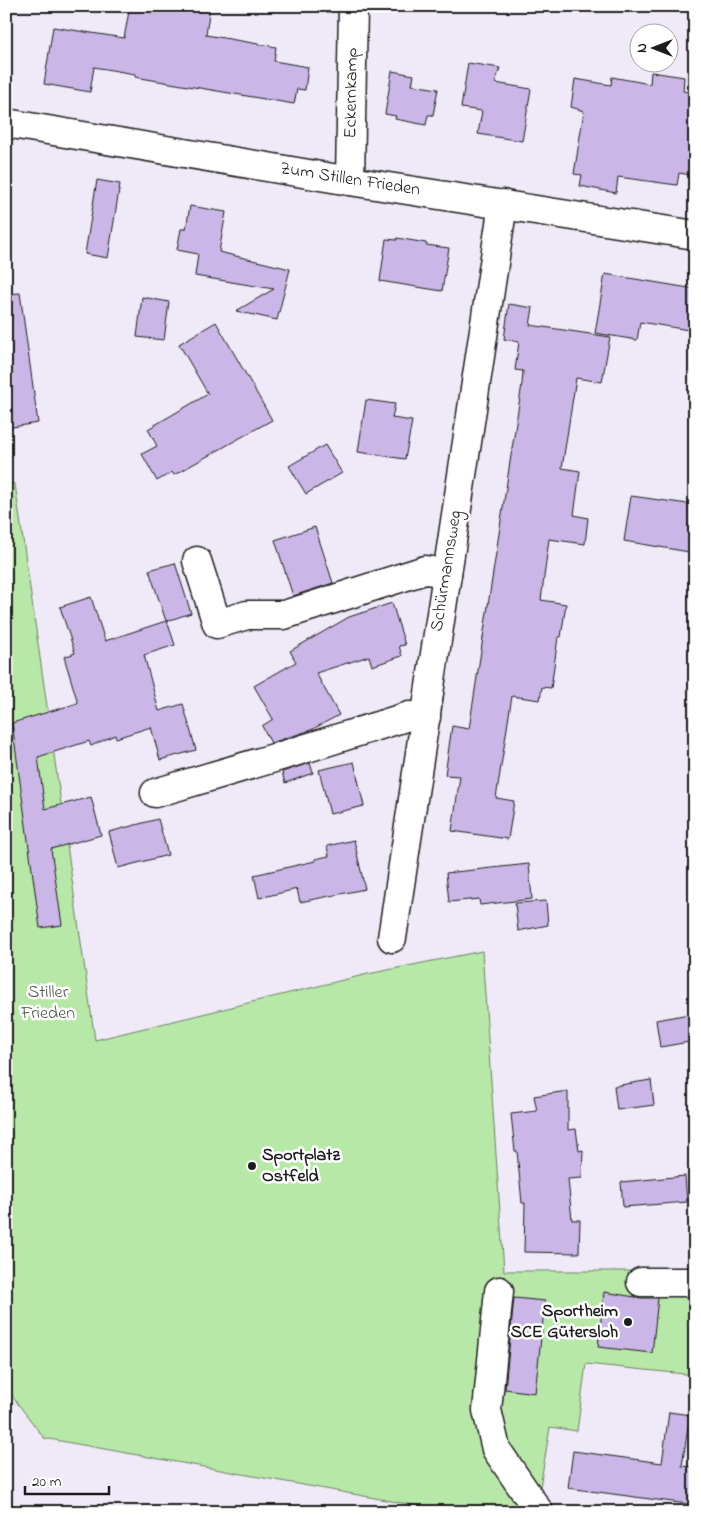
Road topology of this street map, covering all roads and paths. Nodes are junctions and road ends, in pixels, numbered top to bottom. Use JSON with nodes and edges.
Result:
{"nodes":[{"id":1,"x":353,"y":6,"type":"edge"},
{"id":2,"x":6,"y":123,"type":"edge"},
{"id":3,"x":350,"y":181,"type":"junction"},
{"id":4,"x":502,"y":204,"type":"junction"},
{"id":5,"x":695,"y":235,"type":"edge"},
{"id":6,"x":197,"y":562,"type":"dead end"},
{"id":7,"x":447,"y":573,"type":"junction"},
{"id":8,"x":426,"y":717,"type":"junction"},
{"id":9,"x":155,"y":793,"type":"dead end"},
{"id":10,"x":392,"y":938,"type":"dead end"},
{"id":11,"x":641,"y":1282,"type":"dead end"},
{"id":12,"x":695,"y":1282,"type":"edge"},
{"id":13,"x":499,"y":1291,"type":"dead end"},
{"id":14,"x":539,"y":1512,"type":"edge"}],
"edges":[{"from":1,"to":3,"type":"street","name":"Eckernkamp"},
{"from":2,"to":3,"type":"street","name":"Zum Stillen Frieden"},
{"from":3,"to":4,"type":"street","name":"Zum Stillen Frieden"},
{"from":4,"to":5,"type":"street","name":"Zum Stillen Frieden"},
{"from":4,"to":7,"type":"street","name":"Schürmannsweg"},
{"from":6,"to":7,"type":"street"},
{"from":7,"to":8,"type":"street","name":"Schürmannsweg"},
{"from":8,"to":9,"type":"street"},
{"from":8,"to":10,"type":"street","name":"Schürmannsweg"},
{"from":11,"to":12,"type":"street"},
{"from":13,"to":14,"type":"street"}]}
